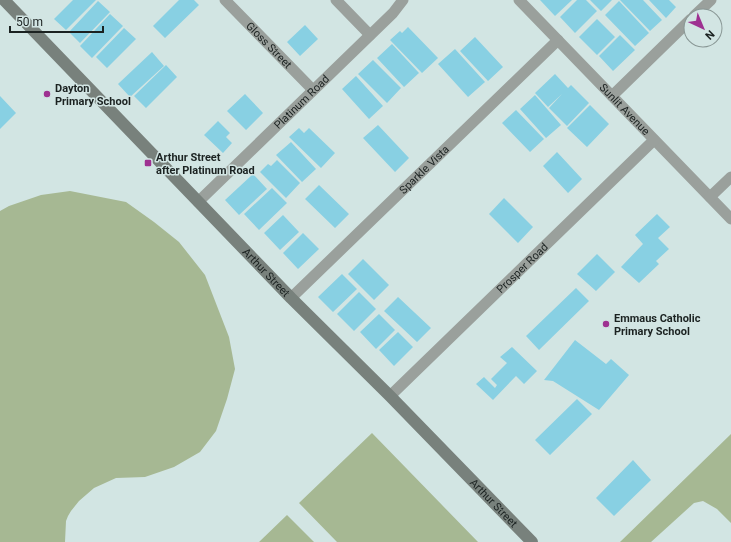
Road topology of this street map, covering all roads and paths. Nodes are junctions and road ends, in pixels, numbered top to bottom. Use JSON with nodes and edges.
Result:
{"nodes":[{"id":1,"x":4,"y":0,"type":"edge"},
{"id":2,"x":225,"y":0,"type":"edge"},
{"id":3,"x":336,"y":0,"type":"edge"},
{"id":4,"x":403,"y":0,"type":"edge"},
{"id":5,"x":519,"y":0,"type":"edge"},
{"id":6,"x":711,"y":0,"type":"edge"},
{"id":7,"x":702,"y":8,"type":"edge"},
{"id":8,"x":683,"y":27,"type":"edge"},
{"id":9,"x":370,"y":35,"type":"junction"},
{"id":10,"x":558,"y":40,"type":"junction"},
{"id":11,"x":313,"y":90,"type":"junction"},
{"id":12,"x":612,"y":96,"type":"junction"},
{"id":13,"x":654,"y":140,"type":"junction"},
{"id":14,"x":731,"y":177,"type":"edge"},
{"id":15,"x":710,"y":197,"type":"junction"},
{"id":16,"x":198,"y":202,"type":"junction"},
{"id":17,"x":731,"y":219,"type":"edge"},
{"id":18,"x":290,"y":298,"type":"junction"},
{"id":19,"x":390,"y":396,"type":"junction"},
{"id":20,"x":532,"y":542,"type":"edge"}],
"edges":[{"from":1,"to":16,"type":"street","name":"Arthur Street"},
{"from":2,"to":11,"type":"street","name":"Gloss Street"},
{"from":3,"to":9,"type":"street"},
{"from":4,"to":9,"type":"street","name":"Platinum Road"},
{"from":5,"to":10,"type":"street","name":"Sunlit Avenue"},
{"from":6,"to":7,"type":"street"},
{"from":8,"to":12,"type":"street"},
{"from":9,"to":11,"type":"street","name":"Platinum Road"},
{"from":10,"to":12,"type":"street","name":"Sunlit Avenue"},
{"from":10,"to":18,"type":"street","name":"Sparkle Vista"},
{"from":11,"to":16,"type":"street","name":"Platinum Road"},
{"from":12,"to":13,"type":"street","name":"Sunlit Avenue"},
{"from":13,"to":15,"type":"street","name":"Sunlit Avenue"},
{"from":13,"to":19,"type":"street","name":"Prosper Road"},
{"from":14,"to":15,"type":"street"},
{"from":15,"to":17,"type":"street","name":"Sunlit Avenue"},
{"from":16,"to":18,"type":"street","name":"Arthur Street"},
{"from":18,"to":19,"type":"street","name":"Arthur Street"},
{"from":19,"to":20,"type":"street","name":"Arthur Street"}]}
